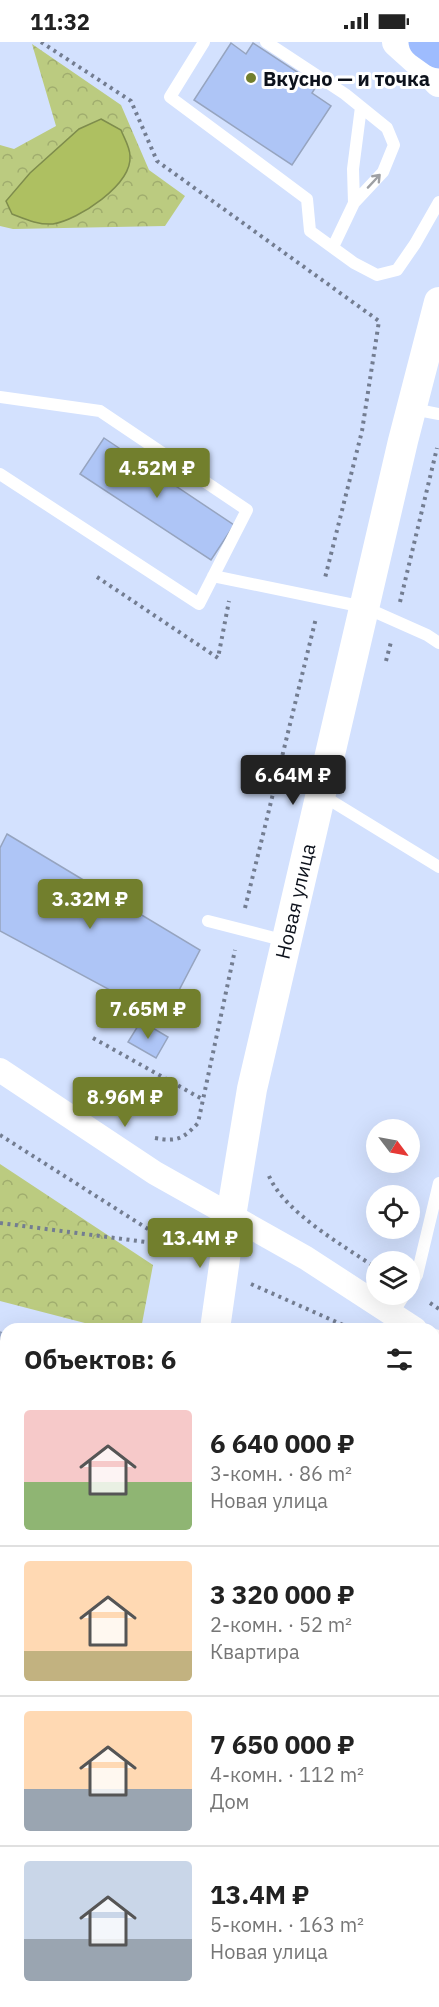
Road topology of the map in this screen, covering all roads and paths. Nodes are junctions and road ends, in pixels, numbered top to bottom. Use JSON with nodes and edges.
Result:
{"nodes":[{"id":1,"x":41,"y":42,"type":"edge"},
{"id":2,"x":204,"y":42,"type":"edge"},
{"id":3,"x":266,"y":42,"type":"edge"},
{"id":4,"x":397,"y":42,"type":"edge"},
{"id":5,"x":425,"y":42,"type":"edge"},
{"id":6,"x":439,"y":52,"type":"edge"},
{"id":7,"x":439,"y":82,"type":"edge"},
{"id":8,"x":361,"y":107,"type":"junction"},
{"id":9,"x":439,"y":202,"type":"edge"},
{"id":10,"x":354,"y":203,"type":"junction"},
{"id":11,"x":333,"y":248,"type":"junction"},
{"id":12,"x":439,"y":302,"type":"edge"},
{"id":13,"x":0,"y":398,"type":"edge"},
{"id":14,"x":425,"y":411,"type":"edge"},
{"id":15,"x":0,"y":474,"type":"edge"},
{"id":16,"x":213,"y":576,"type":"junction"},
{"id":17,"x":97,"y":577,"type":"dead end"},
{"id":18,"x":230,"y":597,"type":"dead end"},
{"id":19,"x":320,"y":598,"type":"junction"},
{"id":20,"x":364,"y":607,"type":"junction"},
{"id":21,"x":439,"y":643,"type":"edge"},
{"id":22,"x":320,"y":794,"type":"junction"},
{"id":23,"x":439,"y":867,"type":"edge"},
{"id":24,"x":208,"y":921,"type":"dead end"},
{"id":25,"x":240,"y":929,"type":"junction"},
{"id":26,"x":286,"y":941,"type":"junction"},
{"id":27,"x":93,"y":1038,"type":"dead end"},
{"id":28,"x":0,"y":1070,"type":"edge"},
{"id":29,"x":202,"y":1099,"type":"junction"},
{"id":30,"x":0,"y":1135,"type":"edge"},
{"id":31,"x":148,"y":1135,"type":"dead end"},
{"id":32,"x":269,"y":1169,"type":"dead end"},
{"id":33,"x":439,"y":1183,"type":"edge"},
{"id":34,"x":231,"y":1216,"type":"junction"},
{"id":35,"x":0,"y":1223,"type":"edge"},
{"id":36,"x":366,"y":1261,"type":"edge"},
{"id":37,"x":420,"y":1262,"type":"edge"},
{"id":38,"x":251,"y":1284,"type":"dead end"},
{"id":39,"x":366,"y":1288,"type":"edge"},
{"id":40,"x":399,"y":1305,"type":"edge"},
{"id":41,"x":216,"y":1323,"type":"edge"},
{"id":42,"x":339,"y":1323,"type":"edge"},
{"id":43,"x":411,"y":1323,"type":"edge"}],
"edges":[{"from":1,"to":19,"type":"path"},
{"from":2,"to":11,"type":"lane"},
{"from":3,"to":8,"type":"lane"},
{"from":4,"to":7,"type":"street"},
{"from":5,"to":6,"type":"highway"},
{"from":8,"to":10,"type":"lane"},
{"from":10,"to":8,"type":"lane","one_way":true},
{"from":9,"to":11,"type":"lane"},
{"from":10,"to":11,"type":"lane"},
{"from":12,"to":14,"type":"street","name":"Новая улица"},
{"from":13,"to":16,"type":"lane"},
{"from":14,"to":20,"type":"street","name":"Новая улица"},
{"from":15,"to":16,"type":"lane"},
{"from":16,"to":19,"type":"lane"},
{"from":17,"to":18,"type":"path"},
{"from":19,"to":20,"type":"lane"},
{"from":19,"to":25,"type":"path"},
{"from":20,"to":21,"type":"lane"},
{"from":20,"to":22,"type":"street","name":"Новая улица"},
{"from":22,"to":23,"type":"lane"},
{"from":22,"to":26,"type":"street","name":"Новая улица"},
{"from":24,"to":25,"type":"lane"},
{"from":25,"to":26,"type":"lane"},
{"from":25,"to":29,"type":"path"},
{"from":26,"to":34,"type":"street","name":"Новая улица"},
{"from":27,"to":29,"type":"path"},
{"from":28,"to":34,"type":"street"},
{"from":29,"to":31,"type":"path"},
{"from":30,"to":35,"type":"path"},
{"from":32,"to":36,"type":"path"},
{"from":33,"to":37,"type":"lane"},
{"from":34,"to":39,"type":"street"},
{"from":34,"to":41,"type":"street","name":"Новая улица"},
{"from":38,"to":42,"type":"path"},
{"from":40,"to":43,"type":"street"}]}
